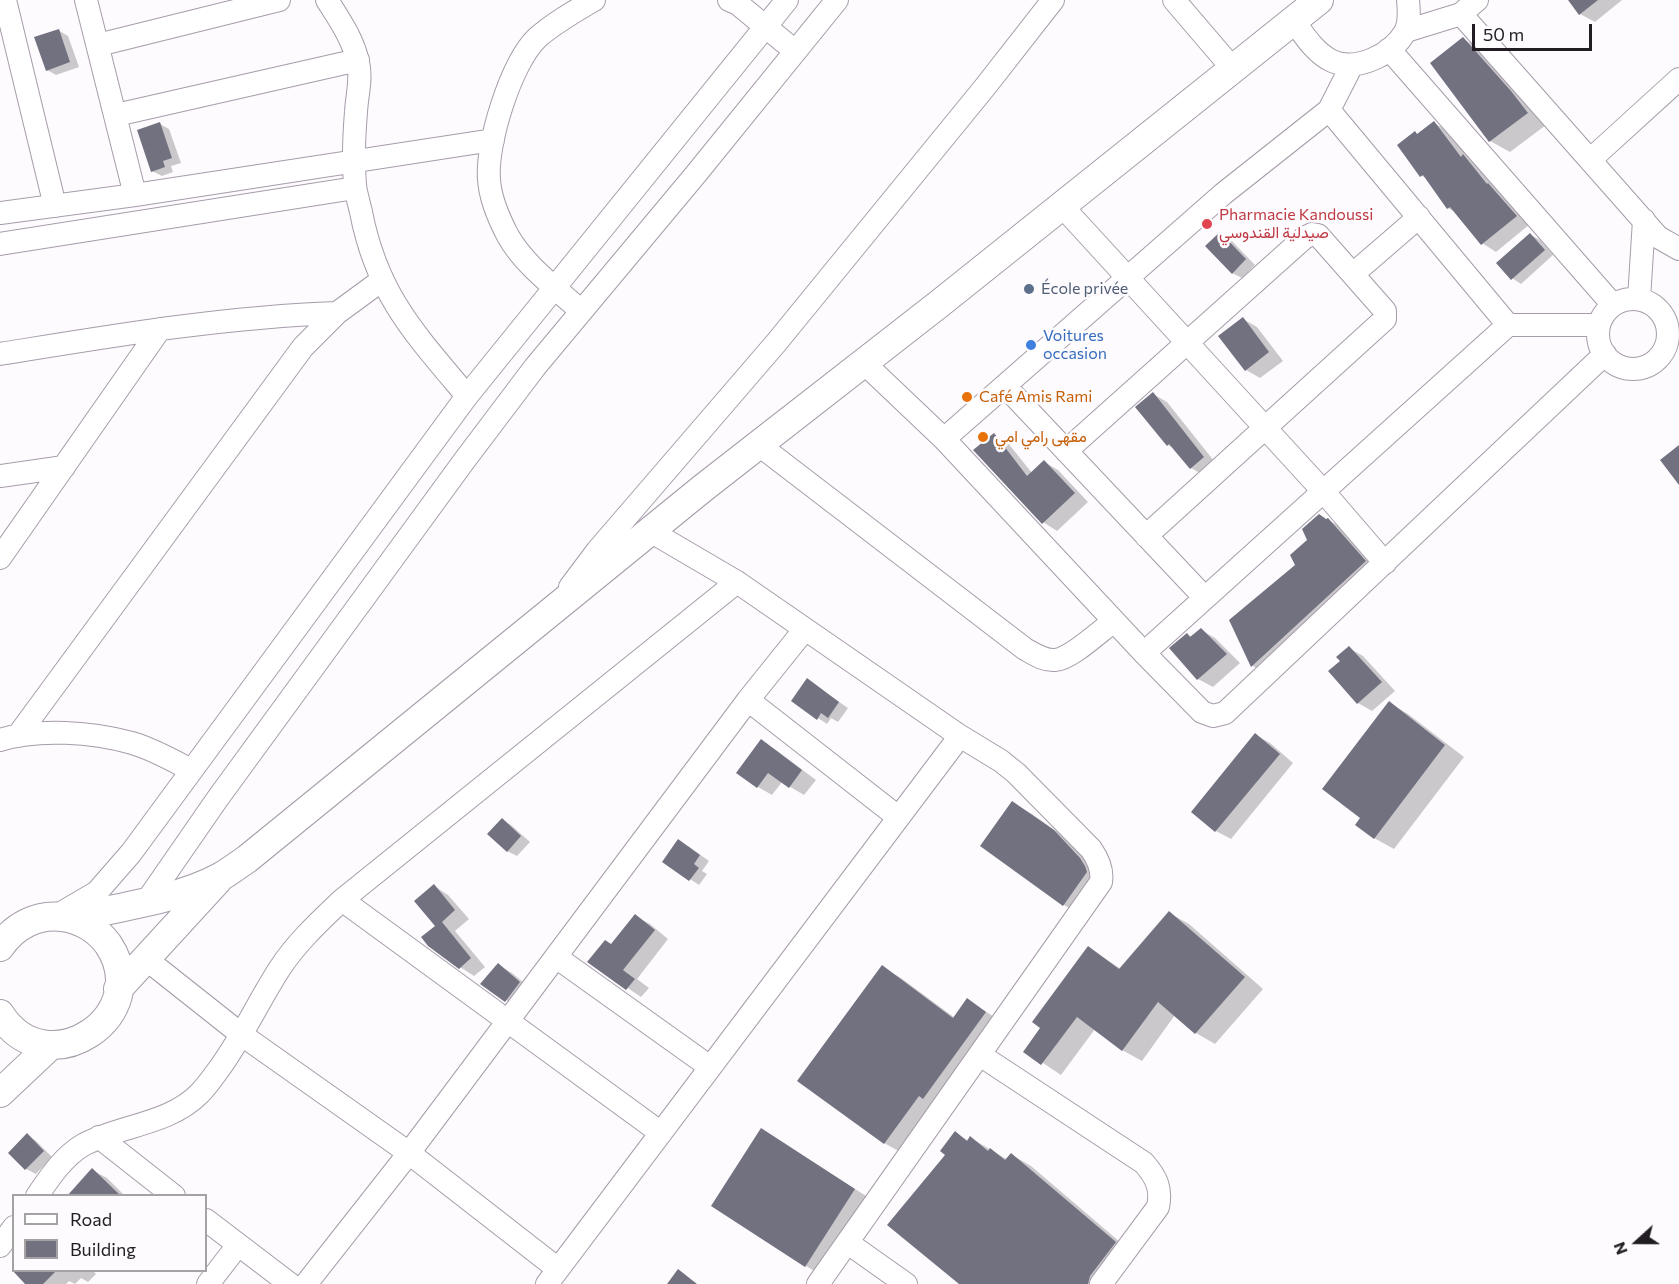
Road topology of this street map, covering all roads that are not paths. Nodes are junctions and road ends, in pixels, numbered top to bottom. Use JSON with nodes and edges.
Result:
{"nodes":[{"id":1,"x":5,"y":0,"type":"edge"},
{"id":2,"x":86,"y":0,"type":"edge"},
{"id":3,"x":279,"y":0,"type":"edge"},
{"id":4,"x":327,"y":0,"type":"edge"},
{"id":5,"x":594,"y":0,"type":"edge"},
{"id":6,"x":729,"y":0,"type":"edge"},
{"id":7,"x":787,"y":0,"type":"edge"},
{"id":8,"x":837,"y":0,"type":"edge"},
{"id":9,"x":1053,"y":0,"type":"edge"},
{"id":10,"x":1174,"y":0,"type":"edge"},
{"id":11,"x":1319,"y":0,"type":"edge"},
{"id":12,"x":1408,"y":0,"type":"edge"},
{"id":13,"x":1469,"y":7,"type":"edge"},
{"id":14,"x":1293,"y":20,"type":"junction"},
{"id":15,"x":766,"y":26,"type":"junction"},
{"id":16,"x":1406,"y":31,"type":"junction"},
{"id":17,"x":98,"y":45,"type":"junction"},
{"id":18,"x":1389,"y":49,"type":"junction"},
{"id":19,"x":795,"y":51,"type":"junction"},
{"id":20,"x":358,"y":60,"type":"junction"},
{"id":21,"x":1353,"y":64,"type":"junction"},
{"id":22,"x":1233,"y":69,"type":"junction"},
{"id":23,"x":1679,"y":79,"type":"edge"},
{"id":24,"x":1329,"y":110,"type":"junction"},
{"id":25,"x":116,"y":115,"type":"junction"},
{"id":26,"x":494,"y":140,"type":"junction"},
{"id":27,"x":1590,"y":160,"type":"junction"},
{"id":28,"x":354,"y":161,"type":"junction"},
{"id":29,"x":355,"y":188,"type":"junction"},
{"id":30,"x":135,"y":195,"type":"junction"},
{"id":31,"x":1061,"y":205,"type":"junction"},
{"id":32,"x":55,"y":206,"type":"junction"},
{"id":33,"x":0,"y":213,"type":"edge"},
{"id":34,"x":1419,"y":218,"type":"junction"},
{"id":35,"x":1644,"y":220,"type":"junction"},
{"id":36,"x":0,"y":244,"type":"edge"},
{"id":37,"x":1679,"y":249,"type":"edge"},
{"id":38,"x":1353,"y":274,"type":"junction"},
{"id":39,"x":1129,"y":277,"type":"junction"},
{"id":40,"x":382,"y":280,"type":"junction"},
{"id":41,"x":554,"y":286,"type":"junction"},
{"id":42,"x":1639,"y":299,"type":"junction"},
{"id":43,"x":1613,"y":305,"type":"junction"},
{"id":44,"x":581,"y":311,"type":"junction"},
{"id":45,"x":337,"y":313,"type":"junction"},
{"id":46,"x":1508,"y":325,"type":"junction"},
{"id":47,"x":1599,"y":325,"type":"junction"},
{"id":48,"x":160,"y":328,"type":"junction"},
{"id":49,"x":1674,"y":336,"type":"edge"},
{"id":50,"x":1187,"y":343,"type":"junction"},
{"id":51,"x":0,"y":354,"type":"edge"},
{"id":52,"x":1605,"y":354,"type":"junction"},
{"id":53,"x":863,"y":362,"type":"junction"},
{"id":54,"x":1005,"y":386,"type":"junction"},
{"id":55,"x":467,"y":396,"type":"junction"},
{"id":56,"x":1265,"y":427,"type":"junction"},
{"id":57,"x":944,"y":439,"type":"junction"},
{"id":58,"x":759,"y":445,"type":"junction"},
{"id":59,"x":1066,"y":451,"type":"junction"},
{"id":60,"x":64,"y":467,"type":"junction"},
{"id":61,"x":0,"y":476,"type":"edge"},
{"id":62,"x":1323,"y":490,"type":"junction"},
{"id":63,"x":650,"y":531,"type":"junction"},
{"id":64,"x":1146,"y":536,"type":"junction"},
{"id":65,"x":0,"y":558,"type":"edge"},
{"id":66,"x":1385,"y":563,"type":"junction"},
{"id":67,"x":737,"y":582,"type":"junction"},
{"id":68,"x":1204,"y":598,"type":"junction"},
{"id":69,"x":553,"y":611,"type":"junction"},
{"id":70,"x":1114,"y":621,"type":"junction"},
{"id":71,"x":805,"y":629,"type":"junction"},
{"id":72,"x":1144,"y":653,"type":"junction"},
{"id":73,"x":748,"y":700,"type":"junction"},
{"id":74,"x":960,"y":736,"type":"junction"},
{"id":75,"x":9,"y":737,"type":"edge"},
{"id":76,"x":191,"y":770,"type":"junction"},
{"id":77,"x":898,"y":817,"type":"junction"},
{"id":78,"x":219,"y":878,"type":"junction"},
{"id":79,"x":342,"y":900,"type":"junction"},
{"id":80,"x":146,"y":902,"type":"junction"},
{"id":81,"x":63,"y":917,"type":"junction"},
{"id":82,"x":13,"y":924,"type":"edge"},
{"id":83,"x":0,"y":947,"type":"edge"},
{"id":84,"x":556,"y":957,"type":"junction"},
{"id":85,"x":146,"y":959,"type":"junction"},
{"id":86,"x":118,"y":989,"type":"junction"},
{"id":87,"x":0,"y":1014,"type":"edge"},
{"id":88,"x":507,"y":1022,"type":"junction"},
{"id":89,"x":242,"y":1035,"type":"junction"},
{"id":90,"x":51,"y":1045,"type":"junction"},
{"id":91,"x":980,"y":1055,"type":"junction"},
{"id":92,"x":710,"y":1067,"type":"junction"},
{"id":93,"x":0,"y":1093,"type":"edge"},
{"id":94,"x":661,"y":1132,"type":"junction"},
{"id":95,"x":99,"y":1137,"type":"junction"},
{"id":96,"x":408,"y":1153,"type":"junction"},
{"id":97,"x":38,"y":1194,"type":"edge"},
{"id":98,"x":171,"y":1194,"type":"edge"},
{"id":99,"x":207,"y":1221,"type":"edge"},
{"id":100,"x":12,"y":1230,"type":"edge"},
{"id":101,"x":848,"y":1243,"type":"junction"},
{"id":102,"x":238,"y":1245,"type":"junction"},
{"id":103,"x":0,"y":1246,"type":"edge"},
{"id":104,"x":552,"y":1276,"type":"edge"},
{"id":105,"x":208,"y":1284,"type":"edge"},
{"id":106,"x":290,"y":1284,"type":"edge"},
{"id":107,"x":306,"y":1284,"type":"edge"},
{"id":108,"x":818,"y":1284,"type":"edge"},
{"id":109,"x":906,"y":1284,"type":"edge"},
{"id":110,"x":1101,"y":1284,"type":"edge"}],
"edges":[{"from":1,"to":32,"type":"street"},
{"from":2,"to":17,"type":"street"},
{"from":3,"to":17,"type":"street"},
{"from":4,"to":20,"type":"street"},
{"from":5,"to":26,"type":"street"},
{"from":6,"to":15,"type":"street"},
{"from":7,"to":15,"type":"street"},
{"from":8,"to":19,"type":"street"},
{"from":9,"to":69,"type":"street"},
{"from":10,"to":22,"type":"street"},
{"from":11,"to":14,"type":"main road"},
{"from":12,"to":16,"type":"street"},
{"from":13,"to":16,"type":"street"},
{"from":13,"to":27,"type":"street"},
{"from":14,"to":21,"type":"street"},
{"from":14,"to":22,"type":"main road"},
{"from":15,"to":19,"type":"street"},
{"from":15,"to":41,"type":"street"},
{"from":16,"to":18,"type":"street"},
{"from":17,"to":25,"type":"street"},
{"from":18,"to":21,"type":"street"},
{"from":18,"to":43,"type":"street"},
{"from":19,"to":44,"type":"street"},
{"from":20,"to":25,"type":"street"},
{"from":20,"to":28,"type":"street"},
{"from":21,"to":24,"type":"street"},
{"from":22,"to":31,"type":"main road"},
{"from":23,"to":27,"type":"street"},
{"from":24,"to":34,"type":"street"},
{"from":24,"to":39,"type":"street"},
{"from":25,"to":30,"type":"street"},
{"from":26,"to":28,"type":"street"},
{"from":26,"to":41,"type":"street"},
{"from":27,"to":35,"type":"street"},
{"from":28,"to":29,"type":"street"},
{"from":28,"to":30,"type":"street"},
{"from":29,"to":36,"type":"street"},
{"from":29,"to":40,"type":"street"},
{"from":30,"to":32,"type":"street"},
{"from":31,"to":39,"type":"street"},
{"from":31,"to":53,"type":"main road"},
{"from":32,"to":33,"type":"street"},
{"from":34,"to":38,"type":"street"},
{"from":34,"to":46,"type":"street"},
{"from":35,"to":37,"type":"street"},
{"from":35,"to":42,"type":"street"},
{"from":38,"to":50,"type":"street"},
{"from":38,"to":56,"type":"street"},
{"from":39,"to":50,"type":"street"},
{"from":39,"to":54,"type":"street"},
{"from":40,"to":45,"type":"street"},
{"from":40,"to":55,"type":"street"},
{"from":41,"to":44,"type":"street"},
{"from":41,"to":55,"type":"street"},
{"from":42,"to":43,"type":"street"},
{"from":42,"to":49,"type":"street"},
{"from":43,"to":47,"type":"street"},
{"from":44,"to":80,"type":"street"},
{"from":45,"to":48,"type":"street"},
{"from":45,"to":75,"type":"street"},
{"from":46,"to":47,"type":"street"},
{"from":46,"to":62,"type":"street"},
{"from":47,"to":52,"type":"street"},
{"from":48,"to":51,"type":"street"},
{"from":48,"to":60,"type":"street"},
{"from":49,"to":52,"type":"street"},
{"from":50,"to":56,"type":"street"},
{"from":50,"to":59,"type":"street"},
{"from":52,"to":66,"type":"street"},
{"from":53,"to":57,"type":"street"},
{"from":53,"to":58,"type":"main road"},
{"from":54,"to":57,"type":"street"},
{"from":54,"to":59,"type":"street"},
{"from":55,"to":76,"type":"street"},
{"from":56,"to":62,"type":"street"},
{"from":56,"to":64,"type":"street"},
{"from":57,"to":70,"type":"street"},
{"from":58,"to":63,"type":"main road"},
{"from":58,"to":70,"type":"street"},
{"from":59,"to":64,"type":"street"},
{"from":60,"to":61,"type":"street"},
{"from":60,"to":65,"type":"street"},
{"from":62,"to":66,"type":"street"},
{"from":62,"to":68,"type":"street"},
{"from":63,"to":67,"type":"street"},
{"from":63,"to":69,"type":"main road"},
{"from":64,"to":68,"type":"street"},
{"from":66,"to":72,"type":"street"},
{"from":67,"to":71,"type":"street"},
{"from":67,"to":79,"type":"street"},
{"from":68,"to":72,"type":"street"},
{"from":69,"to":78,"type":"main road"},
{"from":70,"to":72,"type":"street"},
{"from":71,"to":73,"type":"street"},
{"from":71,"to":74,"type":"street"},
{"from":73,"to":77,"type":"street"},
{"from":73,"to":84,"type":"street"},
{"from":74,"to":77,"type":"street"},
{"from":74,"to":91,"type":"street"},
{"from":75,"to":76,"type":"street"},
{"from":76,"to":81,"type":"street"},
{"from":77,"to":92,"type":"street"},
{"from":78,"to":80,"type":"main road"},
{"from":78,"to":85,"type":"main road"},
{"from":79,"to":88,"type":"street"},
{"from":79,"to":89,"type":"street"},
{"from":80,"to":81,"type":"main road"},
{"from":81,"to":82,"type":"main road"},
{"from":81,"to":86,"type":"main road"},
{"from":82,"to":83,"type":"main road"},
{"from":84,"to":88,"type":"street"},
{"from":84,"to":92,"type":"street"},
{"from":85,"to":86,"type":"main road"},
{"from":85,"to":89,"type":"street"},
{"from":86,"to":90,"type":"main road"},
{"from":87,"to":90,"type":"main road"},
{"from":88,"to":94,"type":"street"},
{"from":88,"to":96,"type":"street"},
{"from":89,"to":95,"type":"street"},
{"from":89,"to":96,"type":"street"},
{"from":90,"to":93,"type":"main road"},
{"from":91,"to":101,"type":"street"},
{"from":91,"to":110,"type":"street"},
{"from":92,"to":94,"type":"street"},
{"from":94,"to":104,"type":"street"},
{"from":95,"to":97,"type":"street"},
{"from":95,"to":98,"type":"street"},
{"from":96,"to":104,"type":"street"},
{"from":96,"to":107,"type":"street"},
{"from":99,"to":102,"type":"street"},
{"from":100,"to":103,"type":"street"},
{"from":101,"to":108,"type":"street"},
{"from":101,"to":109,"type":"street"},
{"from":102,"to":105,"type":"street"},
{"from":102,"to":106,"type":"street"}]}
